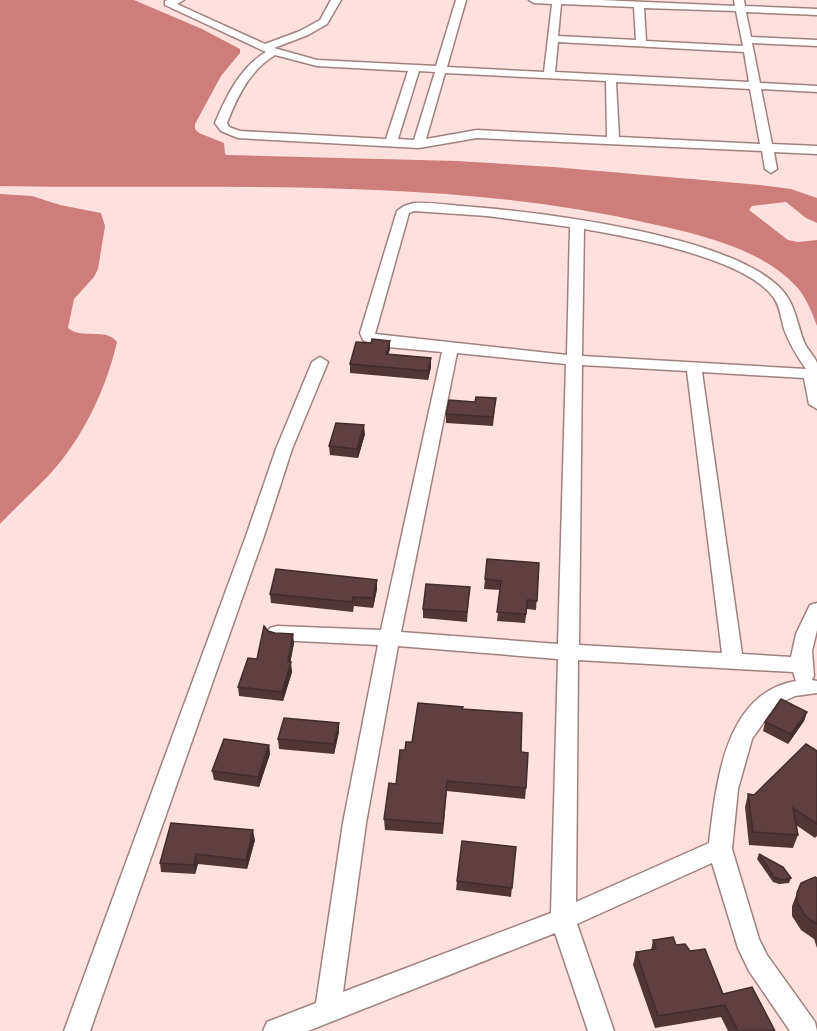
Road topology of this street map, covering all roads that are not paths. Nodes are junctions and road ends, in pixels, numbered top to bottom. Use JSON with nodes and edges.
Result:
{"nodes":[{"id":1,"x":179,"y":0,"type":"edge"},
{"id":2,"x":336,"y":0,"type":"edge"},
{"id":3,"x":461,"y":0,"type":"edge"},
{"id":4,"x":534,"y":0,"type":"edge"},
{"id":5,"x":808,"y":0,"type":"edge"},
{"id":6,"x":557,"y":1,"type":"edge"},
{"id":7,"x":739,"y":4,"type":"edge"},
{"id":8,"x":639,"y":5,"type":"junction"},
{"id":9,"x":814,"y":11,"type":"edge"},
{"id":10,"x":553,"y":39,"type":"junction"},
{"id":11,"x":641,"y":43,"type":"junction"},
{"id":12,"x":817,"y":43,"type":"edge"},
{"id":13,"x":747,"y":44,"type":"junction"},
{"id":14,"x":269,"y":50,"type":"junction"},
{"id":15,"x":414,"y":69,"type":"junction"},
{"id":16,"x":441,"y":70,"type":"junction"},
{"id":17,"x":549,"y":76,"type":"junction"},
{"id":18,"x":611,"y":79,"type":"junction"},
{"id":19,"x":754,"y":86,"type":"junction"},
{"id":20,"x":817,"y":89,"type":"edge"},
{"id":21,"x":613,"y":140,"type":"junction"},
{"id":22,"x":391,"y":142,"type":"junction"},
{"id":23,"x":419,"y":144,"type":"junction"},
{"id":24,"x":766,"y":147,"type":"junction"},
{"id":25,"x":817,"y":150,"type":"edge"},
{"id":26,"x":771,"y":169,"type":"dead end"},
{"id":27,"x":577,"y":224,"type":"junction"},
{"id":28,"x":451,"y":347,"type":"junction"},
{"id":29,"x":574,"y":360,"type":"junction"},
{"id":30,"x":320,"y":362,"type":"dead end"},
{"id":31,"x":694,"y":367,"type":"junction"},
{"id":32,"x":815,"y":374,"type":"edge"},
{"id":33,"x":817,"y":404,"type":"edge"},
{"id":34,"x":817,"y":610,"type":"edge"},
{"id":35,"x":277,"y":633,"type":"edge"},
{"id":36,"x":389,"y":638,"type":"junction"},
{"id":37,"x":567,"y":652,"type":"junction"},
{"id":38,"x":733,"y":660,"type":"junction"},
{"id":39,"x":800,"y":665,"type":"junction"},
{"id":40,"x":814,"y":691,"type":"edge"},
{"id":41,"x":720,"y":849,"type":"junction"},
{"id":42,"x":562,"y":919,"type":"junction"},
{"id":43,"x":328,"y":1011,"type":"junction"},
{"id":44,"x":78,"y":1031,"type":"edge"},
{"id":45,"x":276,"y":1031,"type":"edge"},
{"id":46,"x":600,"y":1031,"type":"edge"},
{"id":47,"x":806,"y":1031,"type":"edge"}],
"edges":[{"from":1,"to":14,"type":"street"},
{"from":2,"to":14,"type":"street"},
{"from":3,"to":16,"type":"street"},
{"from":4,"to":6,"type":"street"},
{"from":5,"to":9,"type":"street"},
{"from":6,"to":8,"type":"street"},
{"from":6,"to":10,"type":"street"},
{"from":7,"to":8,"type":"street"},
{"from":7,"to":9,"type":"street"},
{"from":7,"to":13,"type":"street"},
{"from":8,"to":11,"type":"street"},
{"from":10,"to":11,"type":"street"},
{"from":10,"to":17,"type":"street"},
{"from":11,"to":13,"type":"street"},
{"from":12,"to":13,"type":"street"},
{"from":13,"to":19,"type":"street"},
{"from":14,"to":15,"type":"street"},
{"from":14,"to":22,"type":"street"},
{"from":15,"to":16,"type":"street"},
{"from":15,"to":22,"type":"street"},
{"from":16,"to":17,"type":"street"},
{"from":16,"to":23,"type":"street"},
{"from":17,"to":18,"type":"street"},
{"from":18,"to":19,"type":"street"},
{"from":18,"to":21,"type":"street"},
{"from":19,"to":20,"type":"street"},
{"from":19,"to":24,"type":"street"},
{"from":21,"to":23,"type":"street"},
{"from":21,"to":24,"type":"street"},
{"from":22,"to":23,"type":"street"},
{"from":24,"to":25,"type":"street"},
{"from":24,"to":26,"type":"street"},
{"from":27,"to":28,"type":"street"},
{"from":27,"to":29,"type":"street"},
{"from":27,"to":32,"type":"street"},
{"from":28,"to":29,"type":"street"},
{"from":28,"to":36,"type":"street"},
{"from":29,"to":31,"type":"street"},
{"from":29,"to":37,"type":"street"},
{"from":30,"to":44,"type":"street"},
{"from":31,"to":32,"type":"street"},
{"from":31,"to":38,"type":"street"},
{"from":32,"to":33,"type":"street"},
{"from":34,"to":39,"type":"street"},
{"from":35,"to":36,"type":"street"},
{"from":36,"to":37,"type":"street"},
{"from":36,"to":43,"type":"street"},
{"from":37,"to":38,"type":"street"},
{"from":37,"to":42,"type":"street"},
{"from":38,"to":39,"type":"street"},
{"from":39,"to":40,"type":"street"},
{"from":40,"to":41,"type":"street"},
{"from":41,"to":42,"type":"street"},
{"from":41,"to":47,"type":"street"},
{"from":42,"to":43,"type":"street"},
{"from":42,"to":46,"type":"street"},
{"from":43,"to":45,"type":"street"}]}
